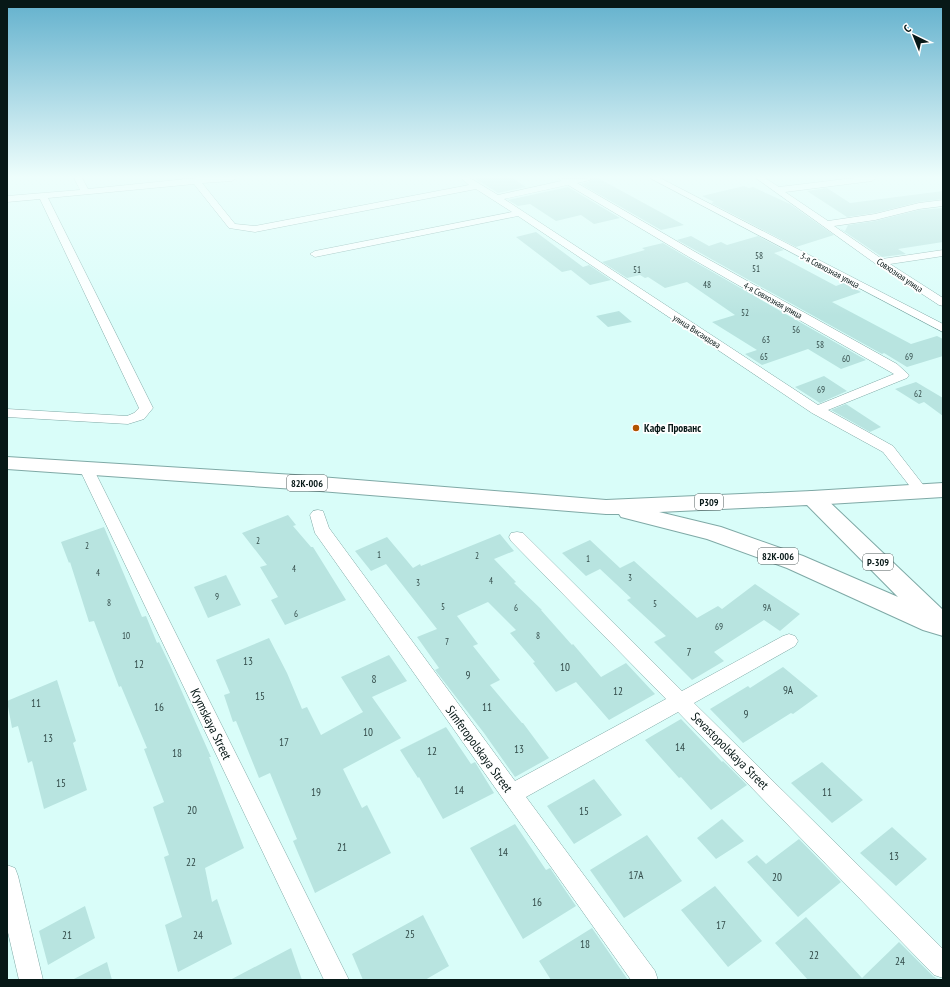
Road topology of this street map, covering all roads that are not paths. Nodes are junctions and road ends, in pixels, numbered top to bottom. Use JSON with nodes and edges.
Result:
{"nodes":[{"id":1,"x":57,"y":224,"type":"edge"},
{"id":2,"x":230,"y":224,"type":"edge"},
{"id":3,"x":280,"y":224,"type":"edge"},
{"id":4,"x":465,"y":224,"type":"edge"},
{"id":5,"x":537,"y":224,"type":"edge"},
{"id":6,"x":640,"y":224,"type":"edge"},
{"id":7,"x":742,"y":224,"type":"edge"},
{"id":8,"x":826,"y":224,"type":"edge"},
{"id":9,"x":943,"y":253,"type":"edge"},
{"id":10,"x":315,"y":254,"type":"dead end"},
{"id":11,"x":880,"y":262,"type":"junction"},
{"id":12,"x":943,"y":303,"type":"edge"},
{"id":13,"x":943,"y":329,"type":"edge"},
{"id":14,"x":817,"y":410,"type":"junction"},
{"id":15,"x":7,"y":413,"type":"edge"},
{"id":16,"x":7,"y":463,"type":"edge"},
{"id":17,"x":86,"y":468,"type":"junction"},
{"id":18,"x":943,"y":490,"type":"edge"},
{"id":19,"x":921,"y":491,"type":"junction"},
{"id":20,"x":812,"y":498,"type":"junction"},
{"id":21,"x":606,"y":506,"type":"junction"},
{"id":22,"x":318,"y":515,"type":"dead end"},
{"id":23,"x":517,"y":537,"type":"dead end"},
{"id":24,"x":943,"y":627,"type":"edge"},
{"id":25,"x":790,"y":641,"type":"dead end"},
{"id":26,"x":681,"y":701,"type":"junction"},
{"id":27,"x":512,"y":794,"type":"junction"},
{"id":28,"x":7,"y":876,"type":"edge"},
{"id":29,"x":943,"y":966,"type":"edge"},
{"id":30,"x":31,"y":980,"type":"edge"},
{"id":31,"x":337,"y":980,"type":"edge"},
{"id":32,"x":646,"y":980,"type":"edge"}],
"edges":[{"from":1,"to":15,"type":"street"},
{"from":2,"to":3,"type":"street"},
{"from":4,"to":10,"type":"street"},
{"from":5,"to":14,"type":"street","name":"улица Висаидова"},
{"from":6,"to":14,"type":"street","name":"4-я Совхозная улица"},
{"from":7,"to":13,"type":"street","name":"3-я Совхозная улица"},
{"from":8,"to":11,"type":"street","name":"Совхозная улица"},
{"from":9,"to":11,"type":"street"},
{"from":11,"to":12,"type":"street","name":"Совхозная улица"},
{"from":14,"to":19,"type":"street","name":"улица Висаидова"},
{"from":16,"to":17,"type":"main road","number":"82К-006"},
{"from":17,"to":21,"type":"main road","number":"82К-006"},
{"from":17,"to":31,"type":"street","name":"Krymskaya Street"},
{"from":18,"to":19,"type":"main road"},
{"from":19,"to":20,"type":"main road"},
{"from":20,"to":21,"type":"main road","number":"Р309"},
{"from":20,"to":24,"type":"main road","number":"Р-309"},
{"from":21,"to":24,"type":"main road","number":"82К-006"},
{"from":22,"to":27,"type":"street","name":"Simferopolskaya Street"},
{"from":23,"to":26,"type":"street","name":"Sevastopolskaya Street"},
{"from":25,"to":26,"type":"street"},
{"from":26,"to":27,"type":"street"},
{"from":26,"to":29,"type":"street","name":"Sevastopolskaya Street"},
{"from":27,"to":32,"type":"street","name":"Simferopolskaya Street"},
{"from":28,"to":30,"type":"street"}]}
